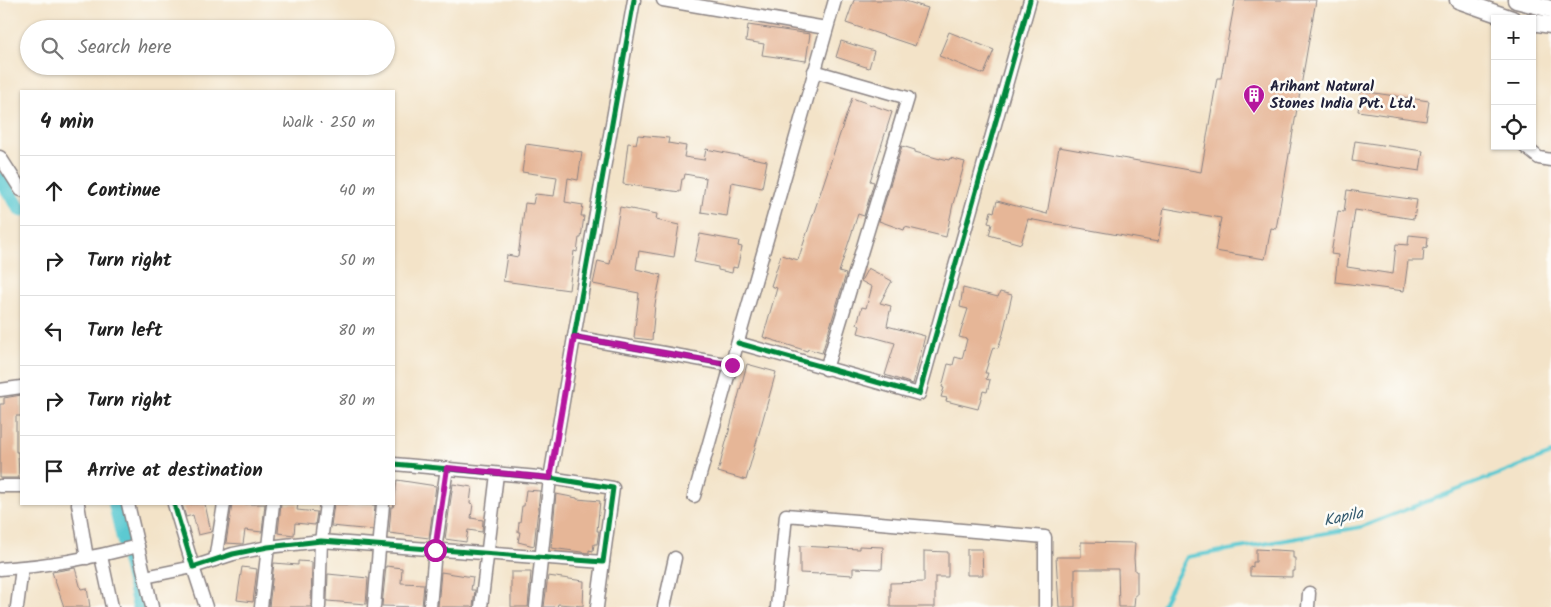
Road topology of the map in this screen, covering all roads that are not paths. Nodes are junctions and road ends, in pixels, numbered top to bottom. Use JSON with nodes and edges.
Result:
{"nodes":[{"id":1,"x":634,"y":0,"type":"edge"},
{"id":2,"x":663,"y":0,"type":"edge"},
{"id":3,"x":835,"y":0,"type":"edge"},
{"id":4,"x":1030,"y":0,"type":"edge"},
{"id":5,"x":1458,"y":0,"type":"edge"},
{"id":6,"x":1516,"y":0,"type":"edge"},
{"id":7,"x":1551,"y":9,"type":"edge"},
{"id":8,"x":1501,"y":15,"type":"edge"},
{"id":9,"x":1536,"y":23,"type":"edge"},
{"id":10,"x":1551,"y":25,"type":"edge"},
{"id":11,"x":826,"y":28,"type":"junction"},
{"id":12,"x":814,"y":71,"type":"junction"},
{"id":13,"x":1529,"y":150,"type":"edge"},
{"id":14,"x":0,"y":157,"type":"edge"},
{"id":15,"x":1551,"y":160,"type":"edge"},
{"id":16,"x":20,"y":188,"type":"edge"},
{"id":17,"x":574,"y":337,"type":"junction"},
{"id":18,"x":738,"y":343,"type":"junction"},
{"id":19,"x":732,"y":365,"type":"junction"},
{"id":20,"x":826,"y":369,"type":"junction"},
{"id":21,"x":20,"y":387,"type":"edge"},
{"id":22,"x":0,"y":390,"type":"edge"},
{"id":23,"x":395,"y":464,"type":"edge"},
{"id":24,"x":447,"y":468,"type":"junction"},
{"id":25,"x":497,"y":474,"type":"junction"},
{"id":26,"x":550,"y":478,"type":"junction"},
{"id":27,"x":0,"y":486,"type":"edge"},
{"id":28,"x":20,"y":486,"type":"edge"},
{"id":29,"x":694,"y":496,"type":"dead end"},
{"id":30,"x":78,"y":505,"type":"edge"},
{"id":31,"x":128,"y":505,"type":"edge"},
{"id":32,"x":174,"y":505,"type":"edge"},
{"id":33,"x":224,"y":505,"type":"edge"},
{"id":34,"x":273,"y":505,"type":"edge"},
{"id":35,"x":326,"y":505,"type":"edge"},
{"id":36,"x":383,"y":505,"type":"edge"},
{"id":37,"x":321,"y":541,"type":"junction"},
{"id":38,"x":138,"y":546,"type":"junction"},
{"id":39,"x":378,"y":546,"type":"junction"},
{"id":40,"x":268,"y":548,"type":"junction"},
{"id":41,"x":435,"y":550,"type":"junction"},
{"id":42,"x":488,"y":554,"type":"junction"},
{"id":43,"x":101,"y":556,"type":"junction"},
{"id":44,"x":87,"y":558,"type":"junction"},
{"id":45,"x":542,"y":558,"type":"junction"},
{"id":46,"x":675,"y":558,"type":"dead end"},
{"id":47,"x":215,"y":560,"type":"junction"},
{"id":48,"x":603,"y":562,"type":"junction"},
{"id":49,"x":193,"y":567,"type":"junction"},
{"id":50,"x":22,"y":568,"type":"junction"},
{"id":51,"x":0,"y":569,"type":"edge"},
{"id":52,"x":145,"y":577,"type":"junction"},
{"id":53,"x":1309,"y":592,"type":"dead end"},
{"id":54,"x":17,"y":607,"type":"edge"},
{"id":55,"x":112,"y":607,"type":"edge"},
{"id":56,"x":152,"y":607,"type":"edge"},
{"id":57,"x":206,"y":607,"type":"edge"},
{"id":58,"x":261,"y":607,"type":"edge"},
{"id":59,"x":319,"y":607,"type":"edge"},
{"id":60,"x":374,"y":607,"type":"edge"},
{"id":61,"x":430,"y":607,"type":"edge"},
{"id":62,"x":481,"y":607,"type":"edge"},
{"id":63,"x":536,"y":607,"type":"edge"},
{"id":64,"x":597,"y":607,"type":"edge"},
{"id":65,"x":664,"y":607,"type":"edge"},
{"id":66,"x":776,"y":607,"type":"edge"},
{"id":67,"x":1045,"y":607,"type":"edge"},
{"id":68,"x":1308,"y":607,"type":"edge"}],
"edges":[{"from":1,"to":17,"type":"street"},
{"from":2,"to":11,"type":"street"},
{"from":3,"to":11,"type":"street"},
{"from":4,"to":20,"type":"street"},
{"from":5,"to":8,"type":"main road"},
{"from":6,"to":7,"type":"main road"},
{"from":9,"to":10,"type":"main road"},
{"from":11,"to":12,"type":"street"},
{"from":12,"to":18,"type":"street"},
{"from":12,"to":20,"type":"street"},
{"from":13,"to":15,"type":"street"},
{"from":14,"to":16,"type":"street"},
{"from":17,"to":19,"type":"street"},
{"from":17,"to":26,"type":"street"},
{"from":18,"to":19,"type":"street"},
{"from":18,"to":20,"type":"street"},
{"from":19,"to":29,"type":"street"},
{"from":21,"to":22,"type":"street"},
{"from":23,"to":24,"type":"street"},
{"from":24,"to":25,"type":"street"},
{"from":24,"to":41,"type":"street"},
{"from":25,"to":26,"type":"street"},
{"from":25,"to":42,"type":"street"},
{"from":26,"to":45,"type":"street"},
{"from":26,"to":48,"type":"street"},
{"from":27,"to":28,"type":"street"},
{"from":30,"to":44,"type":"street"},
{"from":31,"to":38,"type":"street"},
{"from":32,"to":49,"type":"street"},
{"from":33,"to":47,"type":"street"},
{"from":34,"to":40,"type":"street"},
{"from":35,"to":37,"type":"street"},
{"from":36,"to":39,"type":"street"},
{"from":37,"to":39,"type":"street"},
{"from":37,"to":40,"type":"street"},
{"from":37,"to":59,"type":"street"},
{"from":38,"to":43,"type":"street"},
{"from":38,"to":52,"type":"street"},
{"from":39,"to":41,"type":"street"},
{"from":39,"to":60,"type":"street"},
{"from":40,"to":47,"type":"street"},
{"from":40,"to":58,"type":"street"},
{"from":41,"to":42,"type":"street"},
{"from":41,"to":61,"type":"street"},
{"from":42,"to":45,"type":"street"},
{"from":42,"to":62,"type":"street"},
{"from":43,"to":44,"type":"street"},
{"from":43,"to":55,"type":"street"},
{"from":44,"to":50,"type":"street"},
{"from":45,"to":48,"type":"street"},
{"from":45,"to":63,"type":"street"},
{"from":46,"to":65,"type":"street"},
{"from":47,"to":49,"type":"street"},
{"from":48,"to":64,"type":"street"},
{"from":49,"to":52,"type":"street"},
{"from":49,"to":57,"type":"street"},
{"from":50,"to":51,"type":"street"},
{"from":50,"to":54,"type":"street"},
{"from":52,"to":56,"type":"street"},
{"from":53,"to":68,"type":"street"},
{"from":66,"to":67,"type":"street"}]}
